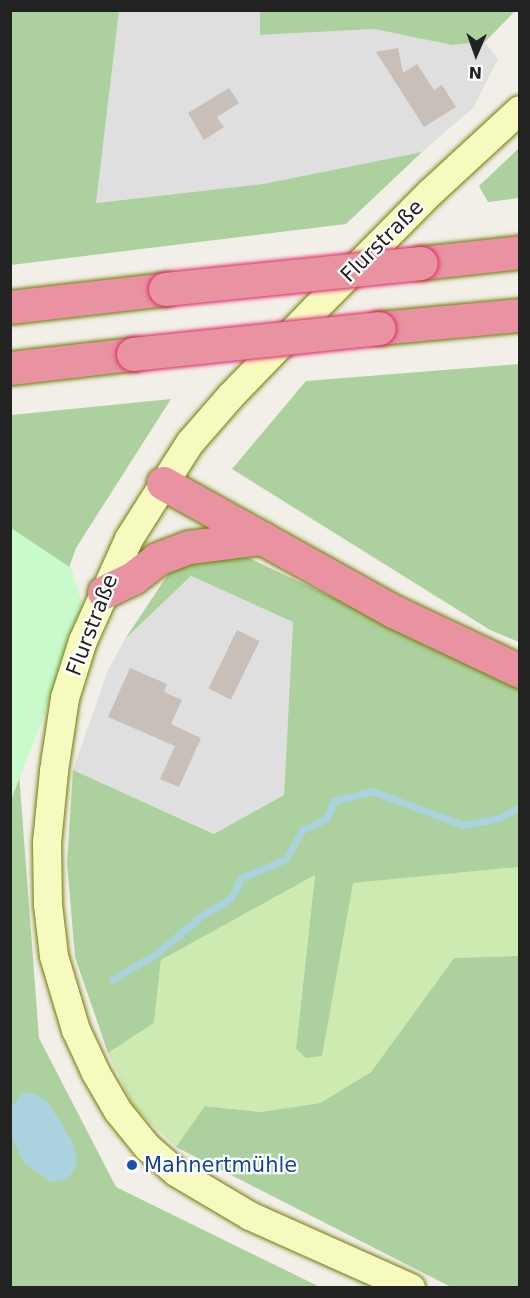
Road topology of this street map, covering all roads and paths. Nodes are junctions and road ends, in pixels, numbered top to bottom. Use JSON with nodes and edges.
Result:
{"nodes":[{"id":1,"x":519,"y":110,"type":"edge"},
{"id":2,"x":519,"y":252,"type":"edge"},
{"id":3,"x":10,"y":307,"type":"edge"},
{"id":4,"x":519,"y":315,"type":"edge"},
{"id":5,"x":484,"y":320,"type":"junction"},
{"id":6,"x":519,"y":324,"type":"edge"},
{"id":7,"x":10,"y":368,"type":"edge"},
{"id":8,"x":163,"y":483,"type":"junction"},
{"id":9,"x":262,"y":538,"type":"junction"},
{"id":10,"x":104,"y":592,"type":"junction"},
{"id":11,"x":519,"y":671,"type":"edge"},
{"id":12,"x":411,"y":1287,"type":"edge"}],
"edges":[{"from":1,"to":8,"type":"main road","name":"Flurstraße"},
{"from":2,"to":3,"type":"highway","bridge":true},
{"from":4,"to":5,"type":"highway"},
{"from":5,"to":6,"type":"highway"},
{"from":5,"to":7,"type":"highway","bridge":true},
{"from":8,"to":9,"type":"highway"},
{"from":8,"to":10,"type":"main road","name":"Flurstraße"},
{"from":9,"to":10,"type":"highway"},
{"from":9,"to":11,"type":"highway"},
{"from":10,"to":12,"type":"main road","name":"Flurstraße"}]}
